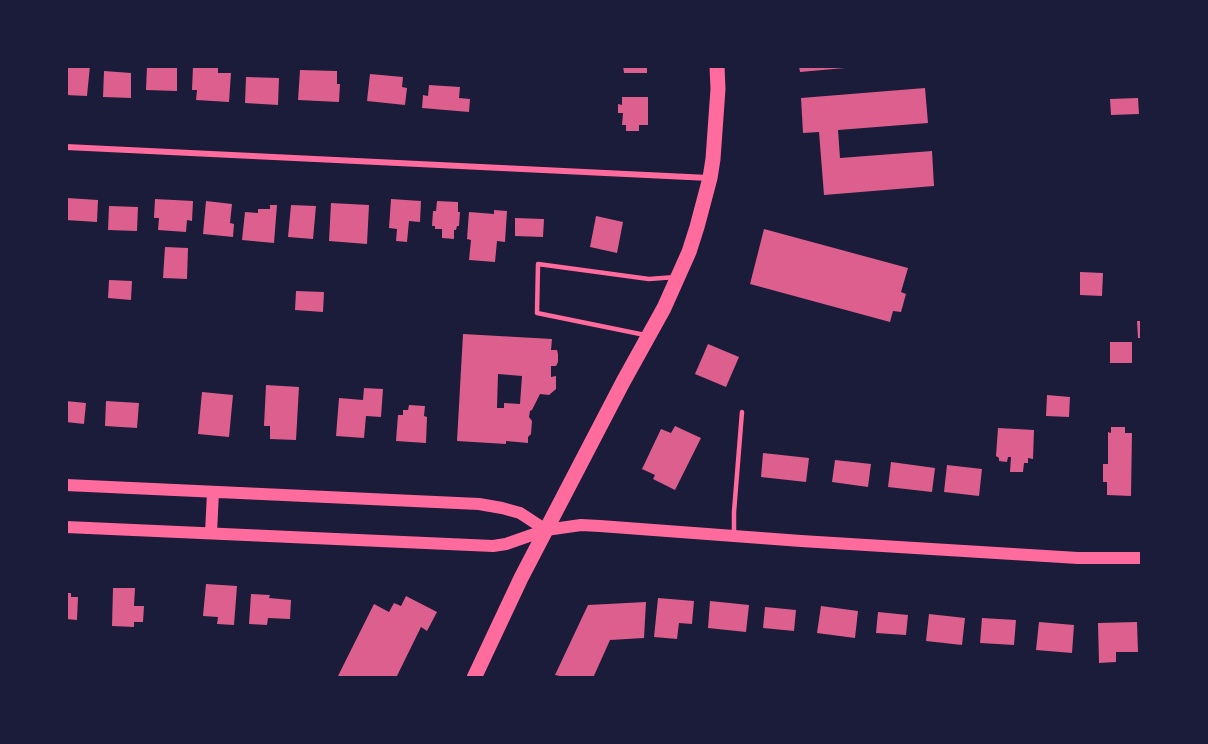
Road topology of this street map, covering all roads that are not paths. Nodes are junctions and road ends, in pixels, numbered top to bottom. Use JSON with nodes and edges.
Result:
{"nodes":[{"id":1,"x":717,"y":66,"type":"edge"},
{"id":2,"x":66,"y":147,"type":"edge"},
{"id":3,"x":710,"y":178,"type":"junction"},
{"id":4,"x":678,"y":276,"type":"junction"},
{"id":5,"x":649,"y":335,"type":"junction"},
{"id":6,"x":742,"y":412,"type":"dead end"},
{"id":7,"x":66,"y":485,"type":"edge"},
{"id":8,"x":213,"y":492,"type":"junction"},
{"id":9,"x":66,"y":527,"type":"edge"},
{"id":10,"x":546,"y":530,"type":"junction"},
{"id":11,"x":211,"y":533,"type":"junction"},
{"id":12,"x":734,"y":536,"type":"junction"},
{"id":13,"x":1142,"y":558,"type":"edge"},
{"id":14,"x":474,"y":678,"type":"edge"}],
"edges":[{"from":1,"to":3,"type":"main road"},
{"from":2,"to":3,"type":"street"},
{"from":3,"to":4,"type":"main road"},
{"from":4,"to":5,"type":"main road"},
{"from":4,"to":5,"type":"lane"},
{"from":5,"to":10,"type":"main road"},
{"from":6,"to":12,"type":"lane"},
{"from":7,"to":8,"type":"main road"},
{"from":8,"to":10,"type":"main road"},
{"from":8,"to":11,"type":"main road"},
{"from":9,"to":11,"type":"main road"},
{"from":10,"to":11,"type":"main road"},
{"from":10,"to":12,"type":"main road"},
{"from":10,"to":14,"type":"main road"},
{"from":12,"to":13,"type":"main road"}]}
